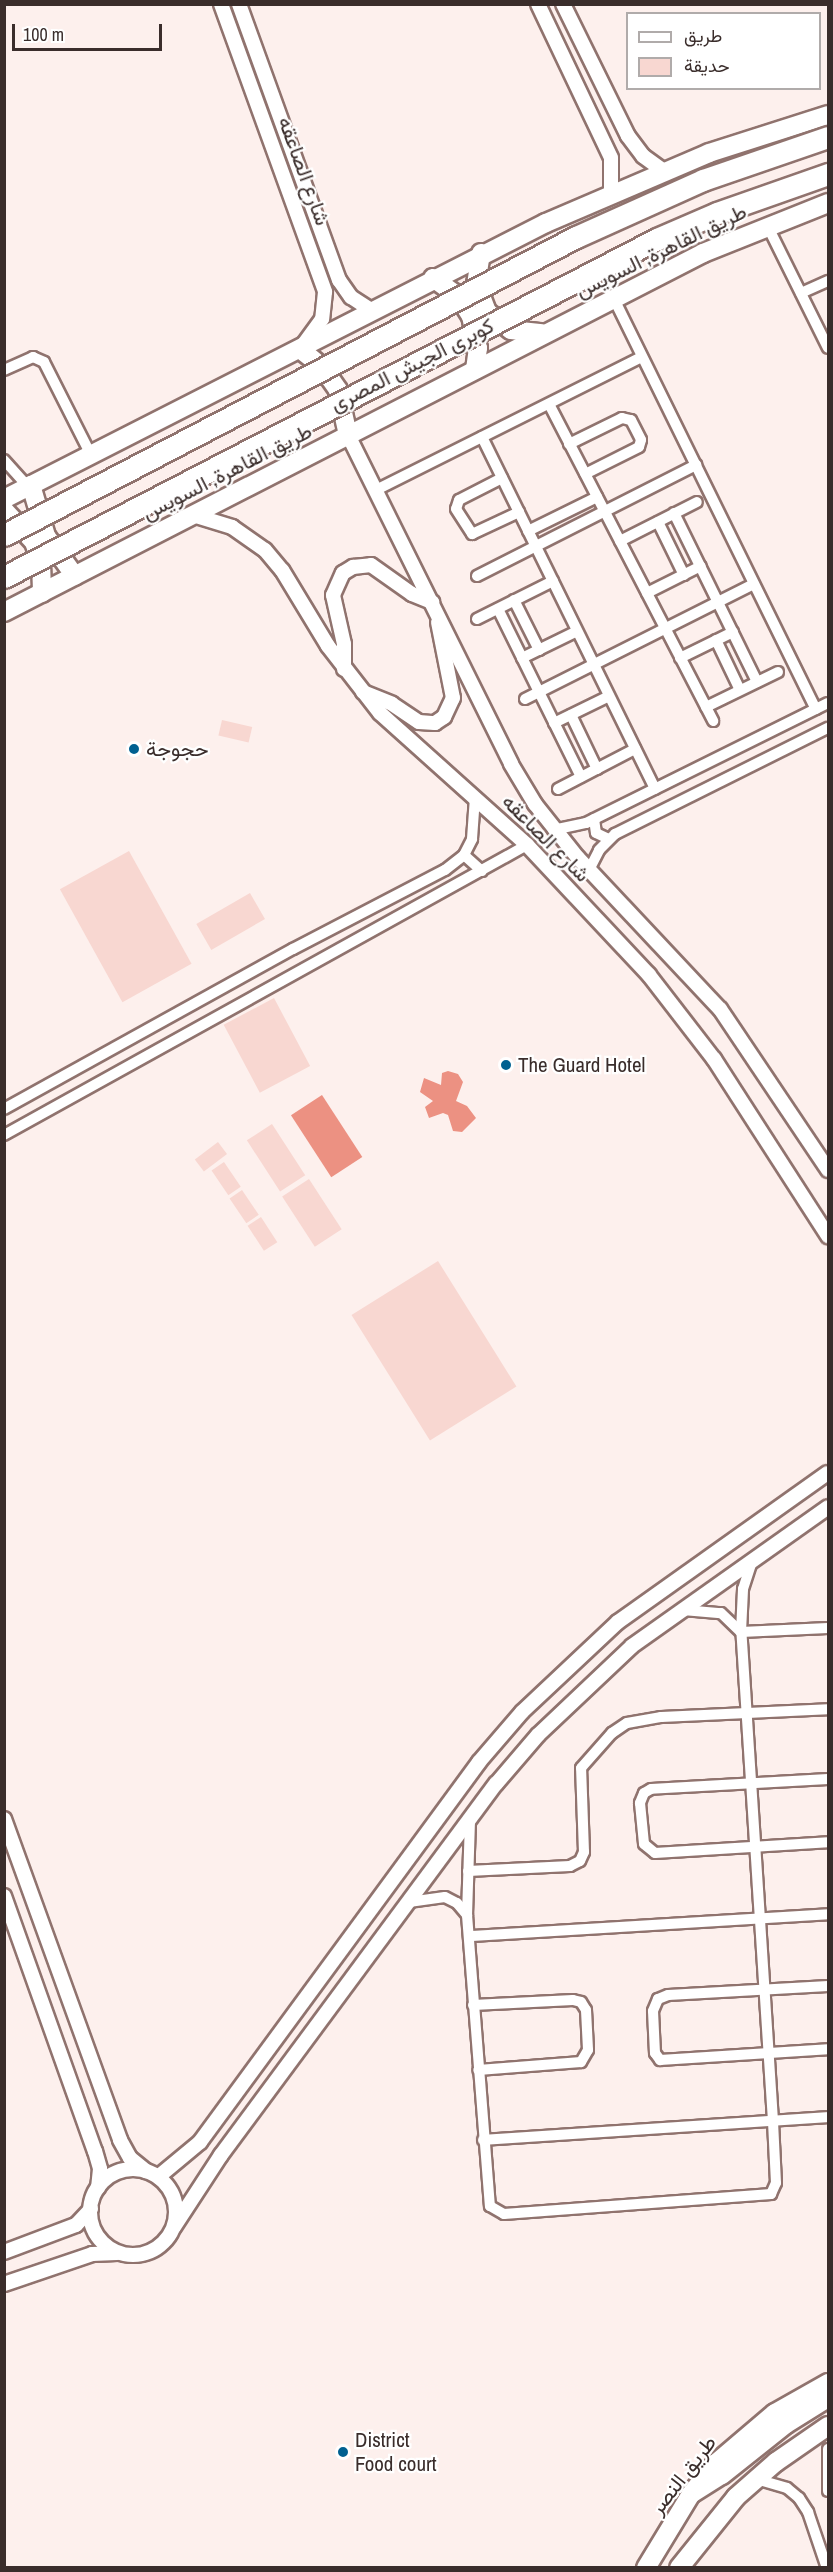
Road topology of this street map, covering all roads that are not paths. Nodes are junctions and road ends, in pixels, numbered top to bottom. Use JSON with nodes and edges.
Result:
{"nodes":[{"id":1,"x":221,"y":4,"type":"edge"},
{"id":2,"x":239,"y":4,"type":"edge"},
{"id":3,"x":538,"y":4,"type":"edge"},
{"id":4,"x":563,"y":4,"type":"edge"},
{"id":5,"x":828,"y":115,"type":"edge"},
{"id":6,"x":620,"y":120,"type":"junction"},
{"id":7,"x":599,"y":130,"type":"junction"},
{"id":8,"x":828,"y":137,"type":"edge"},
{"id":9,"x":664,"y":171,"type":"junction"},
{"id":10,"x":828,"y":174,"type":"edge"},
{"id":11,"x":611,"y":193,"type":"junction"},
{"id":12,"x":828,"y":203,"type":"edge"},
{"id":13,"x":768,"y":225,"type":"junction"},
{"id":14,"x":324,"y":240,"type":"junction"},
{"id":15,"x":308,"y":245,"type":"junction"},
{"id":16,"x":481,"y":253,"type":"junction"},
{"id":17,"x":433,"y":278,"type":"junction"},
{"id":18,"x":828,"y":281,"type":"edge"},
{"id":19,"x":801,"y":293,"type":"junction"},
{"id":20,"x":614,"y":299,"type":"junction"},
{"id":21,"x":371,"y":310,"type":"junction"},
{"id":22,"x":542,"y":333,"type":"junction"},
{"id":23,"x":300,"y":348,"type":"junction"},
{"id":24,"x":828,"y":348,"type":"edge"},
{"id":25,"x":642,"y":357,"type":"junction"},
{"id":26,"x":4,"y":370,"type":"edge"},
{"id":27,"x":475,"y":370,"type":"junction"},
{"id":28,"x":549,"y":404,"type":"junction"},
{"id":29,"x":348,"y":435,"type":"junction"},
{"id":30,"x":482,"y":437,"type":"junction"},
{"id":31,"x":569,"y":444,"type":"junction"},
{"id":32,"x":91,"y":455,"type":"junction"},
{"id":33,"x":5,"y":461,"type":"edge"},
{"id":34,"x":696,"y":465,"type":"junction"},
{"id":35,"x":585,"y":474,"type":"junction"},
{"id":36,"x":502,"y":478,"type":"junction"},
{"id":37,"x":29,"y":486,"type":"junction"},
{"id":38,"x":376,"y":490,"type":"junction"},
{"id":39,"x":597,"y":497,"type":"junction"},
{"id":40,"x":4,"y":499,"type":"edge"},
{"id":41,"x":697,"y":502,"type":"dead end"},
{"id":42,"x":4,"y":510,"type":"edge"},
{"id":43,"x":519,"y":512,"type":"junction"},
{"id":44,"x":605,"y":512,"type":"junction"},
{"id":45,"x":674,"y":513,"type":"junction"},
{"id":46,"x":193,"y":515,"type":"junction"},
{"id":47,"x":658,"y":522,"type":"junction"},
{"id":48,"x":528,"y":531,"type":"junction"},
{"id":49,"x":4,"y":535,"type":"edge"},
{"id":50,"x":620,"y":541,"type":"junction"},
{"id":51,"x":536,"y":546,"type":"junction"},
{"id":52,"x":700,"y":566,"type":"junction"},
{"id":53,"x":684,"y":575,"type":"junction"},
{"id":54,"x":75,"y":576,"type":"junction"},
{"id":55,"x":477,"y":576,"type":"dead end"},
{"id":56,"x":4,"y":577,"type":"edge"},
{"id":57,"x":553,"y":581,"type":"junction"},
{"id":58,"x":754,"y":584,"type":"junction"},
{"id":59,"x":42,"y":593,"type":"junction"},
{"id":60,"x":647,"y":593,"type":"junction"},
{"id":61,"x":514,"y":600,"type":"junction"},
{"id":62,"x":718,"y":603,"type":"junction"},
{"id":63,"x":435,"y":608,"type":"junction"},
{"id":64,"x":498,"y":609,"type":"junction"},
{"id":65,"x":4,"y":612,"type":"edge"},
{"id":66,"x":477,"y":619,"type":"dead end"},
{"id":67,"x":665,"y":629,"type":"junction"},
{"id":68,"x":577,"y":631,"type":"junction"},
{"id":69,"x":733,"y":632,"type":"junction"},
{"id":70,"x":716,"y":640,"type":"junction"},
{"id":71,"x":539,"y":650,"type":"junction"},
{"id":72,"x":522,"y":658,"type":"junction"},
{"id":73,"x":680,"y":658,"type":"junction"},
{"id":74,"x":594,"y":664,"type":"junction"},
{"id":75,"x":344,"y":669,"type":"junction"},
{"id":76,"x":778,"y":672,"type":"dead end"},
{"id":77,"x":757,"y":682,"type":"junction"},
{"id":78,"x":740,"y":690,"type":"junction"},
{"id":79,"x":538,"y":691,"type":"junction"},
{"id":80,"x":362,"y":692,"type":"junction"},
{"id":81,"x":609,"y":696,"type":"junction"},
{"id":82,"x":525,"y":699,"type":"dead end"},
{"id":83,"x":828,"y":703,"type":"edge"},
{"id":84,"x":706,"y":707,"type":"junction"},
{"id":85,"x":816,"y":709,"type":"junction"},
{"id":86,"x":571,"y":715,"type":"junction"},
{"id":87,"x":713,"y":721,"type":"dead end"},
{"id":88,"x":554,"y":723,"type":"junction"},
{"id":89,"x":828,"y":728,"type":"edge"},
{"id":90,"x":635,"y":749,"type":"junction"},
{"id":91,"x":597,"y":769,"type":"junction"},
{"id":92,"x":581,"y":777,"type":"junction"},
{"id":93,"x":558,"y":789,"type":"dead end"},
{"id":94,"x":655,"y":789,"type":"junction"},
{"id":95,"x":475,"y":797,"type":"junction"},
{"id":96,"x":594,"y":819,"type":"junction"},
{"id":97,"x":553,"y":830,"type":"junction"},
{"id":98,"x":609,"y":839,"type":"junction"},
{"id":99,"x":527,"y":844,"type":"junction"},
{"id":100,"x":464,"y":855,"type":"junction"},
{"id":101,"x":589,"y":870,"type":"junction"},
{"id":102,"x":482,"y":871,"type":"junction"},
{"id":103,"x":4,"y":1109,"type":"edge"},
{"id":104,"x":4,"y":1135,"type":"edge"},
{"id":105,"x":828,"y":1170,"type":"edge"},
{"id":106,"x":828,"y":1236,"type":"edge"},
{"id":107,"x":828,"y":1473,"type":"edge"},
{"id":108,"x":828,"y":1507,"type":"edge"},
{"id":109,"x":754,"y":1559,"type":"junction"},
{"id":110,"x":681,"y":1610,"type":"junction"},
{"id":111,"x":828,"y":1628,"type":"edge"},
{"id":112,"x":741,"y":1632,"type":"junction"},
{"id":113,"x":828,"y":1709,"type":"edge"},
{"id":114,"x":746,"y":1713,"type":"junction"},
{"id":115,"x":828,"y":1779,"type":"edge"},
{"id":116,"x":751,"y":1783,"type":"junction"},
{"id":117,"x":4,"y":1819,"type":"edge"},
{"id":118,"x":470,"y":1820,"type":"junction"},
{"id":119,"x":828,"y":1842,"type":"edge"},
{"id":120,"x":755,"y":1847,"type":"junction"},
{"id":121,"x":468,"y":1871,"type":"junction"},
{"id":122,"x":4,"y":1896,"type":"edge"},
{"id":123,"x":409,"y":1902,"type":"junction"},
{"id":124,"x":828,"y":1914,"type":"edge"},
{"id":125,"x":467,"y":1915,"type":"junction"},
{"id":126,"x":760,"y":1919,"type":"junction"},
{"id":127,"x":472,"y":1936,"type":"dead end"},
{"id":128,"x":828,"y":1986,"type":"edge"},
{"id":129,"x":765,"y":1990,"type":"junction"},
{"id":130,"x":473,"y":2005,"type":"junction"},
{"id":131,"x":828,"y":2049,"type":"edge"},
{"id":132,"x":769,"y":2053,"type":"junction"},
{"id":133,"x":478,"y":2070,"type":"junction"},
{"id":134,"x":828,"y":2117,"type":"edge"},
{"id":135,"x":773,"y":2121,"type":"junction"},
{"id":136,"x":483,"y":2140,"type":"junction"},
{"id":137,"x":152,"y":2174,"type":"junction"},
{"id":138,"x":98,"y":2188,"type":"junction"},
{"id":139,"x":91,"y":2209,"type":"junction"},
{"id":140,"x":174,"y":2227,"type":"junction"},
{"id":141,"x":4,"y":2252,"type":"edge"},
{"id":142,"x":119,"y":2253,"type":"junction"},
{"id":143,"x":4,"y":2284,"type":"edge"},
{"id":144,"x":828,"y":2383,"type":"edge"},
{"id":145,"x":828,"y":2398,"type":"edge"},
{"id":146,"x":828,"y":2426,"type":"edge"},
{"id":147,"x":828,"y":2449,"type":"edge"},
{"id":148,"x":755,"y":2479,"type":"junction"},
{"id":149,"x":828,"y":2491,"type":"edge"},
{"id":150,"x":691,"y":2494,"type":"junction"},
{"id":151,"x":646,"y":2568,"type":"edge"},
{"id":152,"x":679,"y":2568,"type":"edge"},
{"id":153,"x":827,"y":2568,"type":"edge"}],
"edges":[{"from":1,"to":15,"type":"street","name":"شارع الصاعقه"},
{"from":2,"to":14,"type":"street","name":"شارع الصاعقه"},
{"from":3,"to":7,"type":"street"},
{"from":4,"to":6,"type":"street"},
{"from":5,"to":9,"type":"main road"},
{"from":6,"to":7,"type":"street"},
{"from":6,"to":9,"type":"street"},
{"from":7,"to":11,"type":"street"},
{"from":8,"to":49,"type":"highway","name":"كوبرى الجيش المصرى","bridge":true},
{"from":9,"to":11,"type":"main road"},
{"from":10,"to":56,"type":"highway","name":"كوبرى الجيش المصرى","bridge":true},
{"from":11,"to":16,"type":"main road"},
{"from":12,"to":13,"type":"main road","name":"طريق القاهرة, السويس"},
{"from":13,"to":19,"type":"street"},
{"from":13,"to":20,"type":"main road","name":"طريق القاهرة, السويس"},
{"from":14,"to":15,"type":"street"},
{"from":14,"to":21,"type":"street","name":"شارع الصاعقه"},
{"from":15,"to":23,"type":"street","name":"شارع الصاعقه"},
{"from":16,"to":17,"type":"main road"},
{"from":16,"to":22,"type":"main road"},
{"from":17,"to":21,"type":"main road"},
{"from":17,"to":27,"type":"main road"},
{"from":18,"to":19,"type":"street"},
{"from":19,"to":24,"type":"street"},
{"from":20,"to":22,"type":"main road","name":"طريق القاهرة, السويس"},
{"from":20,"to":25,"type":"street"},
{"from":21,"to":23,"type":"main road"},
{"from":22,"to":27,"type":"main road","name":"طريق القاهرة, السويس"},
{"from":23,"to":29,"type":"main road"},
{"from":23,"to":32,"type":"main road"},
{"from":25,"to":28,"type":"street"},
{"from":25,"to":34,"type":"street"},
{"from":26,"to":32,"type":"street"},
{"from":27,"to":29,"type":"main road","name":"طريق القاهرة, السويس"},
{"from":28,"to":30,"type":"street"},
{"from":28,"to":31,"type":"street"},
{"from":29,"to":38,"type":"street","name":"شارع الصاعقه"},
{"from":29,"to":46,"type":"main road","name":"طريق القاهرة, السويس"},
{"from":30,"to":36,"type":"street"},
{"from":30,"to":38,"type":"street"},
{"from":31,"to":35,"type":"street"},
{"from":31,"to":35,"type":"street"},
{"from":32,"to":37,"type":"main road"},
{"from":33,"to":37,"type":"street"},
{"from":34,"to":44,"type":"street"},
{"from":34,"to":58,"type":"street"},
{"from":35,"to":39,"type":"street"},
{"from":36,"to":43,"type":"street"},
{"from":36,"to":43,"type":"street"},
{"from":37,"to":40,"type":"main road"},
{"from":37,"to":54,"type":"main road"},
{"from":38,"to":63,"type":"street","name":"شارع الصاعقه"},
{"from":39,"to":44,"type":"street"},
{"from":39,"to":48,"type":"street"},
{"from":41,"to":45,"type":"street"},
{"from":42,"to":59,"type":"main road"},
{"from":43,"to":48,"type":"street"},
{"from":44,"to":50,"type":"street"},
{"from":44,"to":51,"type":"street"},
{"from":45,"to":47,"type":"street"},
{"from":45,"to":52,"type":"street"},
{"from":46,"to":54,"type":"main road","name":"طريق القاهرة, السويس"},
{"from":46,"to":75,"type":"street","name":"شارع الصاعقه"},
{"from":47,"to":50,"type":"street"},
{"from":47,"to":53,"type":"street"},
{"from":48,"to":51,"type":"street"},
{"from":50,"to":60,"type":"street"},
{"from":51,"to":55,"type":"street"},
{"from":51,"to":57,"type":"street"},
{"from":52,"to":53,"type":"street"},
{"from":52,"to":62,"type":"street"},
{"from":53,"to":60,"type":"street"},
{"from":54,"to":59,"type":"main road","name":"طريق القاهرة, السويس"},
{"from":57,"to":61,"type":"street"},
{"from":57,"to":68,"type":"street"},
{"from":58,"to":62,"type":"street"},
{"from":58,"to":85,"type":"street"},
{"from":59,"to":65,"type":"main road","name":"طريق القاهرة, السويس"},
{"from":60,"to":67,"type":"street"},
{"from":61,"to":64,"type":"street"},
{"from":61,"to":71,"type":"street"},
{"from":62,"to":67,"type":"street"},
{"from":62,"to":69,"type":"street"},
{"from":63,"to":75,"type":"street"},
{"from":63,"to":80,"type":"street"},
{"from":63,"to":97,"type":"street","name":"شارع الصاعقه"},
{"from":64,"to":66,"type":"street"},
{"from":64,"to":72,"type":"street"},
{"from":67,"to":73,"type":"street"},
{"from":67,"to":74,"type":"street"},
{"from":68,"to":71,"type":"street"},
{"from":68,"to":74,"type":"street"},
{"from":69,"to":70,"type":"street"},
{"from":69,"to":77,"type":"street"},
{"from":70,"to":73,"type":"street"},
{"from":70,"to":78,"type":"street"},
{"from":71,"to":72,"type":"street"},
{"from":72,"to":79,"type":"street"},
{"from":73,"to":84,"type":"street"},
{"from":74,"to":79,"type":"street"},
{"from":74,"to":81,"type":"street"},
{"from":75,"to":80,"type":"street","name":"شارع الصاعقه"},
{"from":76,"to":77,"type":"street"},
{"from":77,"to":78,"type":"street"},
{"from":78,"to":84,"type":"street"},
{"from":79,"to":82,"type":"street"},
{"from":79,"to":88,"type":"street"},
{"from":80,"to":95,"type":"street","name":"شارع الصاعقه"},
{"from":81,"to":86,"type":"street"},
{"from":81,"to":90,"type":"street"},
{"from":83,"to":85,"type":"street"},
{"from":84,"to":87,"type":"street"},
{"from":85,"to":94,"type":"street"},
{"from":86,"to":88,"type":"street"},
{"from":86,"to":91,"type":"street"},
{"from":88,"to":92,"type":"street"},
{"from":89,"to":98,"type":"street"},
{"from":90,"to":91,"type":"street"},
{"from":90,"to":94,"type":"street"},
{"from":91,"to":92,"type":"street"},
{"from":92,"to":93,"type":"street"},
{"from":94,"to":96,"type":"street"},
{"from":95,"to":99,"type":"street","name":"شارع الصاعقه"},
{"from":95,"to":100,"type":"street"},
{"from":96,"to":97,"type":"street"},
{"from":96,"to":98,"type":"street"},
{"from":97,"to":101,"type":"street","name":"شارع الصاعقه"},
{"from":98,"to":101,"type":"street"},
{"from":99,"to":102,"type":"street"},
{"from":99,"to":106,"type":"street","name":"شارع الصاعقه"},
{"from":100,"to":102,"type":"street"},
{"from":100,"to":103,"type":"street"},
{"from":101,"to":105,"type":"street","name":"شارع الصاعقه"},
{"from":102,"to":104,"type":"street"},
{"from":107,"to":137,"type":"street"},
{"from":108,"to":109,"type":"street"},
{"from":109,"to":110,"type":"street"},
{"from":109,"to":112,"type":"street"},
{"from":110,"to":112,"type":"street"},
{"from":110,"to":118,"type":"street"},
{"from":111,"to":112,"type":"street"},
{"from":112,"to":114,"type":"street"},
{"from":113,"to":114,"type":"street"},
{"from":114,"to":116,"type":"street"},
{"from":114,"to":121,"type":"street"},
{"from":115,"to":116,"type":"street"},
{"from":116,"to":120,"type":"street"},
{"from":116,"to":120,"type":"street"},
{"from":117,"to":137,"type":"street"},
{"from":118,"to":121,"type":"street"},
{"from":118,"to":123,"type":"street"},
{"from":119,"to":120,"type":"street"},
{"from":120,"to":126,"type":"street"},
{"from":121,"to":125,"type":"street"},
{"from":122,"to":138,"type":"street"},
{"from":123,"to":125,"type":"street"},
{"from":123,"to":140,"type":"street"},
{"from":124,"to":126,"type":"street"},
{"from":125,"to":130,"type":"street"},
{"from":126,"to":127,"type":"street"},
{"from":126,"to":129,"type":"street"},
{"from":128,"to":129,"type":"street"},
{"from":129,"to":132,"type":"street"},
{"from":129,"to":132,"type":"street"},
{"from":130,"to":133,"type":"street"},
{"from":130,"to":133,"type":"street"},
{"from":131,"to":132,"type":"street"},
{"from":132,"to":135,"type":"street"},
{"from":133,"to":136,"type":"street"},
{"from":134,"to":135,"type":"street"},
{"from":135,"to":136,"type":"street"},
{"from":135,"to":136,"type":"street"},
{"from":137,"to":138,"type":"street"},
{"from":137,"to":140,"type":"street"},
{"from":138,"to":139,"type":"street"},
{"from":139,"to":141,"type":"street"},
{"from":139,"to":142,"type":"street"},
{"from":140,"to":142,"type":"street"},
{"from":142,"to":143,"type":"street"},
{"from":144,"to":150,"type":"main road","name":"طريق النصر"},
{"from":145,"to":150,"type":"main road"},
{"from":146,"to":148,"type":"main road"},
{"from":147,"to":149,"type":"street"},
{"from":148,"to":152,"type":"main road"},
{"from":148,"to":153,"type":"street"},
{"from":150,"to":151,"type":"main road","name":"طريق النصر"}]}
